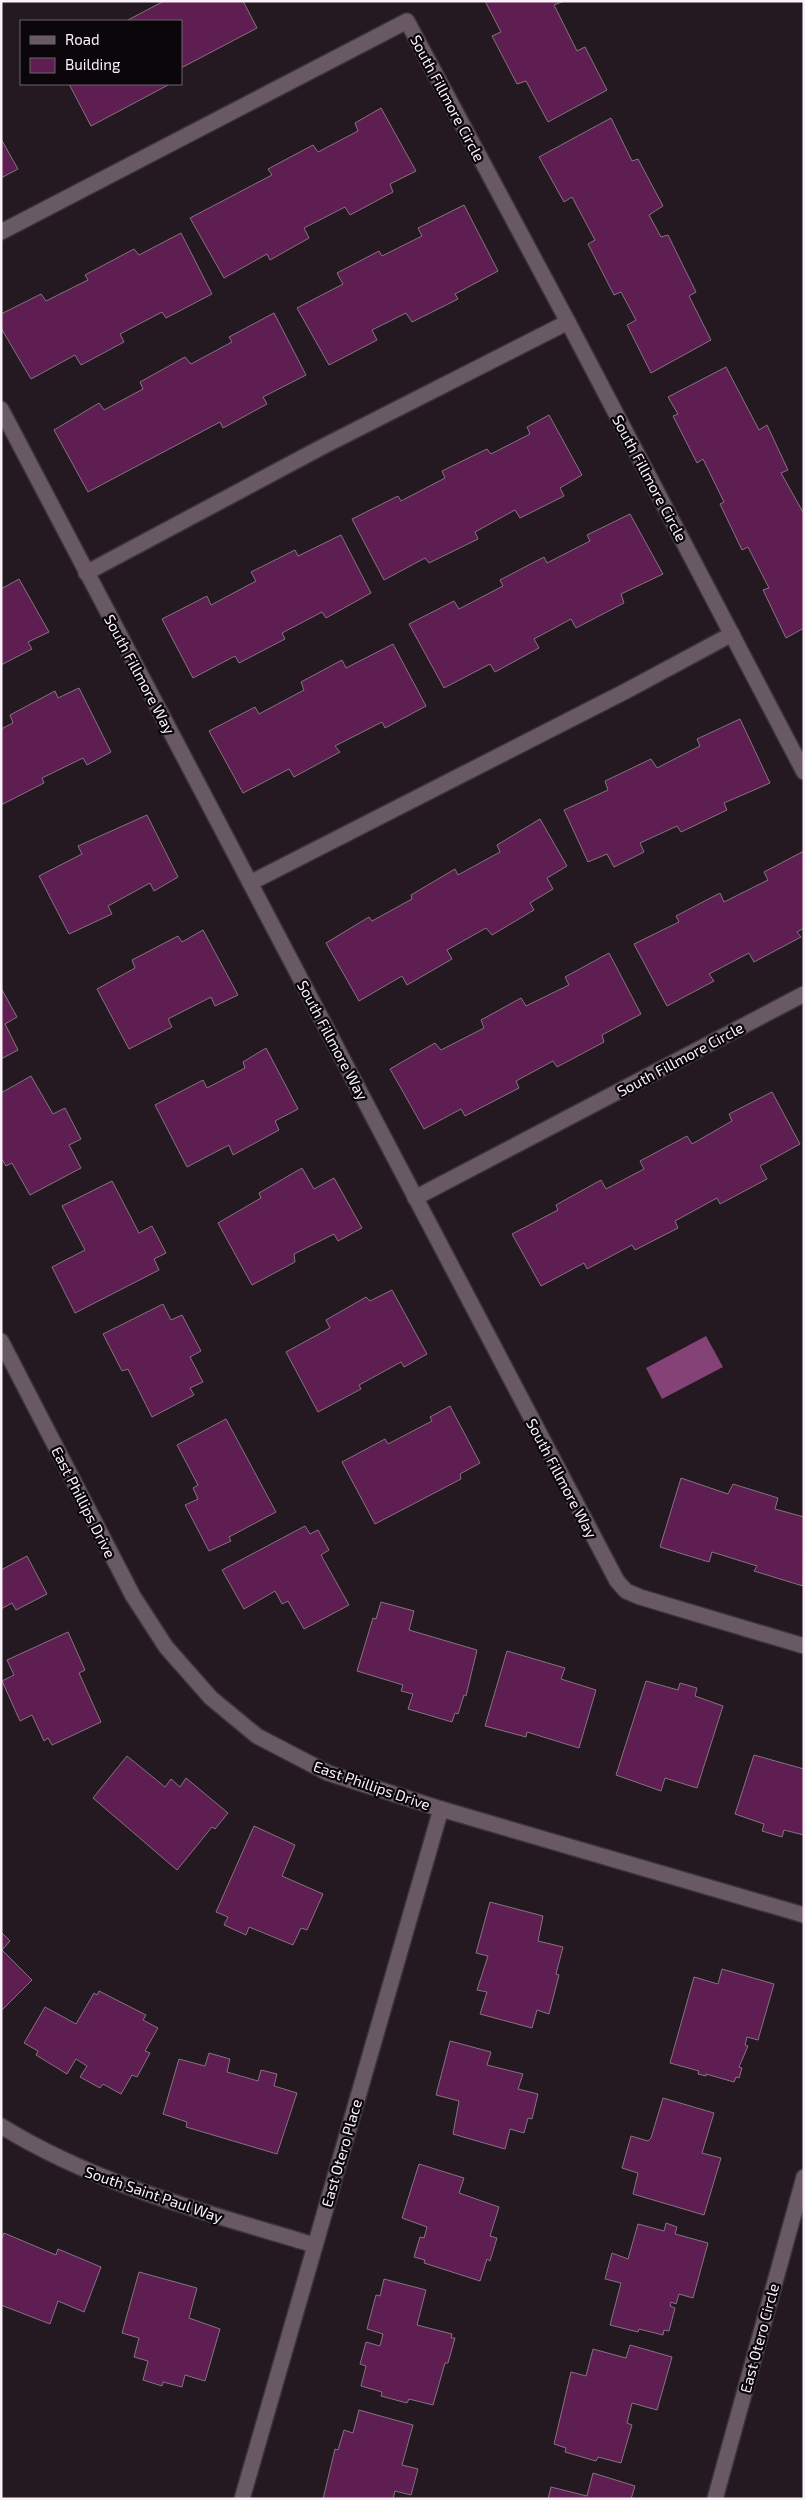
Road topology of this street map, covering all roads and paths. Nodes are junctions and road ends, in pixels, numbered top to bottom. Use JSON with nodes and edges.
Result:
{"nodes":[{"id":1,"x":1,"y":232,"type":"edge"},
{"id":2,"x":568,"y":322,"type":"junction"},
{"id":3,"x":1,"y":409,"type":"edge"},
{"id":4,"x":86,"y":572,"type":"junction"},
{"id":5,"x":732,"y":634,"type":"junction"},
{"id":6,"x":804,"y":772,"type":"edge"},
{"id":7,"x":250,"y":882,"type":"junction"},
{"id":8,"x":804,"y":994,"type":"edge"},
{"id":9,"x":415,"y":1198,"type":"junction"},
{"id":10,"x":1,"y":1341,"type":"edge"},
{"id":11,"x":804,"y":1646,"type":"edge"},
{"id":12,"x":441,"y":1808,"type":"junction"},
{"id":13,"x":804,"y":1915,"type":"edge"},
{"id":14,"x":1,"y":2126,"type":"edge"},
{"id":15,"x":804,"y":2177,"type":"edge"},
{"id":16,"x":314,"y":2246,"type":"junction"},
{"id":17,"x":242,"y":2499,"type":"edge"},
{"id":18,"x":715,"y":2499,"type":"edge"}],
"edges":[{"from":1,"to":2,"type":"street","name":"South Fillmore Circle"},
{"from":2,"to":4,"type":"street"},
{"from":2,"to":5,"type":"street","name":"South Fillmore Circle"},
{"from":3,"to":4,"type":"street","name":"South Fillmore Way"},
{"from":4,"to":7,"type":"street","name":"South Fillmore Way"},
{"from":5,"to":6,"type":"street","name":"South Fillmore Circle"},
{"from":5,"to":7,"type":"street"},
{"from":7,"to":9,"type":"street","name":"South Fillmore Way"},
{"from":8,"to":9,"type":"street","name":"South Fillmore Circle"},
{"from":9,"to":11,"type":"street","name":"South Fillmore Way"},
{"from":10,"to":12,"type":"street","name":"East Phillips Drive"},
{"from":12,"to":13,"type":"street","name":"East Phillips Drive"},
{"from":12,"to":16,"type":"street","name":"East Otero Place"},
{"from":14,"to":16,"type":"street","name":"South Saint Paul Way"},
{"from":15,"to":18,"type":"street","name":"East Otero Circle"},
{"from":16,"to":17,"type":"street","name":"East Otero Place"}]}
